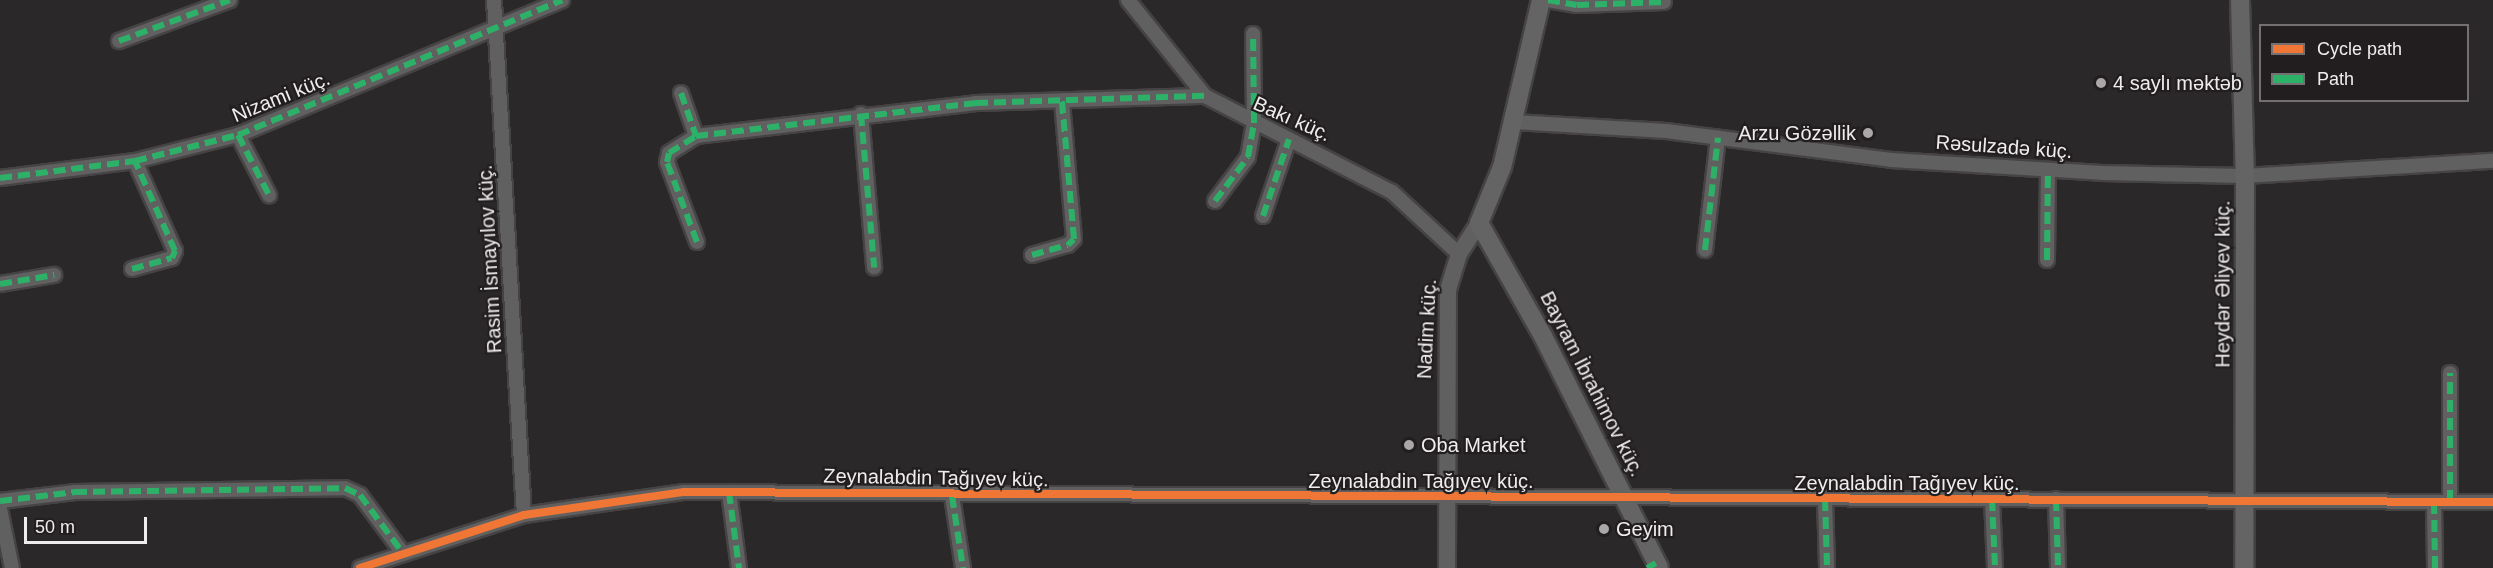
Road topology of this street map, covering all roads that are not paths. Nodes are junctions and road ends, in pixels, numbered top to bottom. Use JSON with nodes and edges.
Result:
{"nodes":[{"id":1,"x":230,"y":0,"type":"edge"},
{"id":2,"x":494,"y":0,"type":"edge"},
{"id":3,"x":562,"y":0,"type":"edge"},
{"id":4,"x":1128,"y":0,"type":"edge"},
{"id":5,"x":1541,"y":0,"type":"edge"},
{"id":6,"x":1548,"y":0,"type":"edge"},
{"id":7,"x":2240,"y":0,"type":"edge"},
{"id":8,"x":1664,"y":2,"type":"dead end"},
{"id":9,"x":496,"y":31,"type":"junction"},
{"id":10,"x":1253,"y":34,"type":"dead end"},
{"id":11,"x":119,"y":41,"type":"dead end"},
{"id":12,"x":681,"y":93,"type":"dead end"},
{"id":13,"x":1205,"y":96,"type":"junction"},
{"id":14,"x":1062,"y":101,"type":"junction"},
{"id":15,"x":861,"y":114,"type":"junction"},
{"id":16,"x":1514,"y":122,"type":"junction"},
{"id":17,"x":1254,"y":123,"type":"junction"},
{"id":18,"x":238,"y":135,"type":"junction"},
{"id":19,"x":696,"y":136,"type":"junction"},
{"id":20,"x":1718,"y":138,"type":"junction"},
{"id":21,"x":1289,"y":139,"type":"junction"},
{"id":22,"x":135,"y":161,"type":"junction"},
{"id":23,"x":2493,"y":161,"type":"edge"},
{"id":24,"x":2049,"y":170,"type":"junction"},
{"id":25,"x":2246,"y":176,"type":"junction"},
{"id":26,"x":0,"y":178,"type":"edge"},
{"id":27,"x":270,"y":195,"type":"dead end"},
{"id":28,"x":1215,"y":201,"type":"dead end"},
{"id":29,"x":1263,"y":216,"type":"dead end"},
{"id":30,"x":1479,"y":224,"type":"junction"},
{"id":31,"x":697,"y":242,"type":"dead end"},
{"id":32,"x":1705,"y":250,"type":"dead end"},
{"id":33,"x":1459,"y":254,"type":"junction"},
{"id":34,"x":1032,"y":255,"type":"dead end"},
{"id":35,"x":2047,"y":260,"type":"dead end"},
{"id":36,"x":874,"y":267,"type":"dead end"},
{"id":37,"x":132,"y":269,"type":"dead end"},
{"id":38,"x":54,"y":275,"type":"dead end"},
{"id":39,"x":0,"y":284,"type":"edge"},
{"id":40,"x":2450,"y":373,"type":"dead end"},
{"id":41,"x":729,"y":492,"type":"junction"},
{"id":42,"x":952,"y":496,"type":"junction"},
{"id":43,"x":1448,"y":498,"type":"junction"},
{"id":44,"x":2245,"y":498,"type":"junction"},
{"id":45,"x":1825,"y":499,"type":"junction"},
{"id":46,"x":1992,"y":499,"type":"junction"},
{"id":47,"x":2056,"y":499,"type":"junction"},
{"id":48,"x":1626,"y":500,"type":"junction"},
{"id":49,"x":0,"y":501,"type":"edge"},
{"id":50,"x":2434,"y":502,"type":"junction"},
{"id":51,"x":2450,"y":502,"type":"junction"},
{"id":52,"x":2493,"y":502,"type":"edge"},
{"id":53,"x":0,"y":509,"type":"edge"},
{"id":54,"x":524,"y":515,"type":"junction"},
{"id":55,"x":402,"y":552,"type":"junction"},
{"id":56,"x":1654,"y":566,"type":"edge"},
{"id":57,"x":12,"y":568,"type":"edge"},
{"id":58,"x":360,"y":568,"type":"edge"},
{"id":59,"x":739,"y":568,"type":"edge"},
{"id":60,"x":963,"y":568,"type":"edge"},
{"id":61,"x":1447,"y":568,"type":"edge"},
{"id":62,"x":1827,"y":568,"type":"edge"},
{"id":63,"x":1995,"y":568,"type":"edge"},
{"id":64,"x":2058,"y":568,"type":"edge"},
{"id":65,"x":2244,"y":568,"type":"edge"},
{"id":66,"x":2435,"y":568,"type":"edge"}],
"edges":[{"from":1,"to":11,"type":"street"},
{"from":2,"to":9,"type":"street","name":"Rasim İsmayılov küç."},
{"from":3,"to":9,"type":"street","name":"Nizami küç."},
{"from":4,"to":13,"type":"street","name":"Bakı küç."},
{"from":5,"to":16,"type":"main road","name":"Nadim küç."},
{"from":6,"to":8,"type":"street"},
{"from":7,"to":25,"type":"main road","name":"Heydər Əliyev küç."},
{"from":9,"to":18,"type":"street","name":"Nizami küç."},
{"from":9,"to":54,"type":"street","name":"Rasim İsmayılov küç."},
{"from":10,"to":17,"type":"street"},
{"from":12,"to":19,"type":"street"},
{"from":13,"to":14,"type":"street"},
{"from":13,"to":17,"type":"street","name":"Bakı küç."},
{"from":14,"to":15,"type":"street"},
{"from":14,"to":34,"type":"street"},
{"from":15,"to":19,"type":"street"},
{"from":15,"to":36,"type":"street"},
{"from":16,"to":20,"type":"street","name":"Rəsulzadə küç."},
{"from":16,"to":30,"type":"main road","name":"Nadim küç."},
{"from":17,"to":21,"type":"street","name":"Bakı küç."},
{"from":17,"to":28,"type":"street"},
{"from":18,"to":22,"type":"street","name":"Nizami küç."},
{"from":18,"to":27,"type":"street"},
{"from":19,"to":31,"type":"street"},
{"from":20,"to":24,"type":"street","name":"Rəsulzadə küç."},
{"from":20,"to":32,"type":"street"},
{"from":21,"to":29,"type":"street"},
{"from":21,"to":33,"type":"street","name":"Bakı küç."},
{"from":22,"to":26,"type":"street","name":"Nizami küç."},
{"from":22,"to":37,"type":"street"},
{"from":23,"to":25,"type":"street","name":"Rəsulzadə küç."},
{"from":24,"to":25,"type":"street","name":"Rəsulzadə küç."},
{"from":24,"to":35,"type":"street"},
{"from":25,"to":44,"type":"main road","name":"Heydər Əliyev küç."},
{"from":30,"to":33,"type":"street","name":"Nadim küç."},
{"from":30,"to":48,"type":"main road","name":"Bayram İbrahimov küç."},
{"from":33,"to":43,"type":"street","name":"Nadim küç."},
{"from":38,"to":39,"type":"street"},
{"from":40,"to":51,"type":"street"},
{"from":41,"to":42,"type":"street","name":"Zeynalabdin Tağıyev küç."},
{"from":41,"to":54,"type":"street","name":"Zeynalabdin Tağıyev küç."},
{"from":41,"to":59,"type":"street"},
{"from":42,"to":43,"type":"street","name":"Zeynalabdin Tağıyev küç."},
{"from":42,"to":60,"type":"street"},
{"from":43,"to":48,"type":"street","name":"Zeynalabdin Tağıyev küç."},
{"from":43,"to":61,"type":"street","name":"Nadim küç."},
{"from":44,"to":47,"type":"street","name":"Zeynalabdin Tağıyev küç."},
{"from":44,"to":50,"type":"street","name":"Zeynalabdin Tağıyev küç."},
{"from":44,"to":65,"type":"main road","name":"Heydər Əliyev küç."},
{"from":45,"to":46,"type":"street","name":"Zeynalabdin Tağıyev küç."},
{"from":45,"to":48,"type":"street","name":"Zeynalabdin Tağıyev küç."},
{"from":45,"to":62,"type":"street"},
{"from":46,"to":47,"type":"street","name":"Zeynalabdin Tağıyev küç."},
{"from":46,"to":63,"type":"street"},
{"from":47,"to":64,"type":"street"},
{"from":48,"to":56,"type":"main road","name":"Bayram İbrahimov küç."},
{"from":49,"to":55,"type":"street"},
{"from":50,"to":51,"type":"street","name":"Zeynalabdin Tağıyev küç."},
{"from":50,"to":66,"type":"street"},
{"from":51,"to":52,"type":"street","name":"Zeynalabdin Tağıyev küç."},
{"from":53,"to":57,"type":"street"},
{"from":54,"to":55,"type":"street","name":"Zeynalabdin Tağıyev küç."},
{"from":55,"to":58,"type":"street","name":"Zeynalabdin Tağıyev küç."}]}
